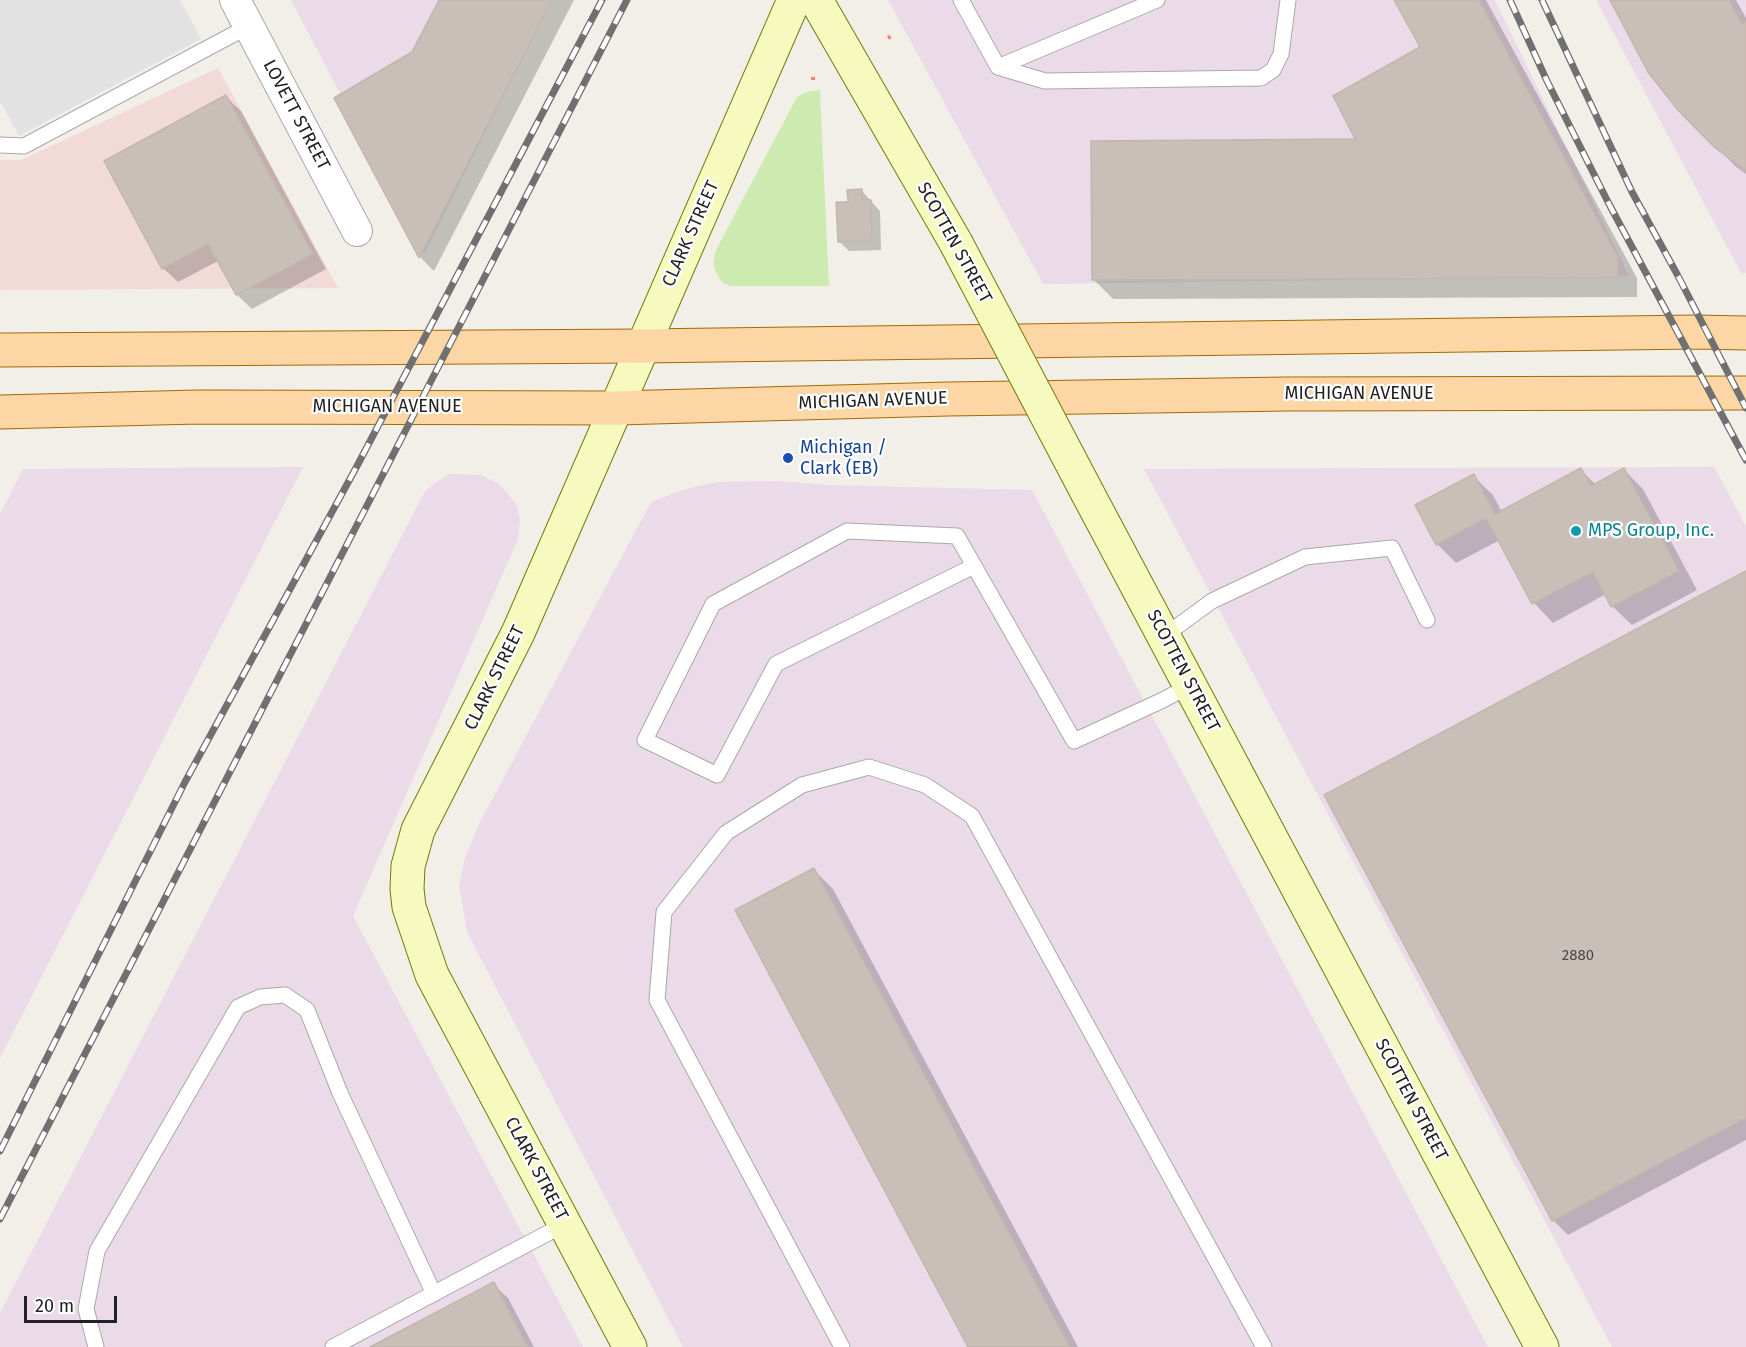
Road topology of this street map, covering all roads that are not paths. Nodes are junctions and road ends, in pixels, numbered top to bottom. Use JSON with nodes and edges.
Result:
{"nodes":[{"id":1,"x":235,"y":0,"type":"edge"},
{"id":2,"x":794,"y":0,"type":"edge"},
{"id":3,"x":816,"y":0,"type":"edge"},
{"id":4,"x":961,"y":0,"type":"edge"},
{"id":5,"x":1157,"y":0,"type":"edge"},
{"id":6,"x":1288,"y":0,"type":"edge"},
{"id":7,"x":249,"y":26,"type":"junction"},
{"id":8,"x":998,"y":67,"type":"junction"},
{"id":9,"x":0,"y":145,"type":"edge"},
{"id":10,"x":357,"y":231,"type":"dead end"},
{"id":11,"x":1746,"y":333,"type":"edge"},
{"id":12,"x":642,"y":346,"type":"junction"},
{"id":13,"x":0,"y":350,"type":"edge"},
{"id":14,"x":1746,"y":393,"type":"edge"},
{"id":15,"x":617,"y":408,"type":"junction"},
{"id":16,"x":0,"y":412,"type":"edge"},
{"id":17,"x":974,"y":566,"type":"junction"},
{"id":18,"x":1426,"y":620,"type":"dead end"},
{"id":19,"x":1164,"y":636,"type":"junction"},
{"id":20,"x":1191,"y":686,"type":"junction"},
{"id":21,"x":565,"y":1224,"type":"junction"},
{"id":22,"x":434,"y":1294,"type":"junction"},
{"id":23,"x":96,"y":1347,"type":"edge"},
{"id":24,"x":333,"y":1347,"type":"edge"},
{"id":25,"x":630,"y":1347,"type":"edge"},
{"id":26,"x":842,"y":1347,"type":"edge"},
{"id":27,"x":1264,"y":1347,"type":"edge"},
{"id":28,"x":1542,"y":1347,"type":"edge"}],
"edges":[{"from":1,"to":7,"type":"street","name":"LOVETT STREET"},
{"from":2,"to":12,"type":"street","name":"CLARK STREET"},
{"from":3,"to":19,"type":"street","name":"SCOTTEN STREET","bridge":true},
{"from":4,"to":8,"type":"lane"},
{"from":5,"to":8,"type":"lane"},
{"from":6,"to":8,"type":"lane"},
{"from":7,"to":9,"type":"lane"},
{"from":7,"to":10,"type":"street","name":"LOVETT STREET"},
{"from":11,"to":12,"type":"main road"},
{"from":12,"to":13,"type":"main road"},
{"from":12,"to":15,"type":"street","name":"CLARK STREET"},
{"from":14,"to":15,"type":"main road","name":"MICHIGAN AVENUE"},
{"from":15,"to":16,"type":"main road","name":"MICHIGAN AVENUE"},
{"from":15,"to":21,"type":"street","name":"CLARK STREET"},
{"from":17,"to":17,"type":"lane"},
{"from":17,"to":20,"type":"lane"},
{"from":18,"to":19,"type":"lane"},
{"from":19,"to":20,"type":"street","name":"SCOTTEN STREET"},
{"from":20,"to":28,"type":"street","name":"SCOTTEN STREET"},
{"from":21,"to":22,"type":"lane"},
{"from":21,"to":25,"type":"street","name":"CLARK STREET"},
{"from":22,"to":23,"type":"lane"},
{"from":22,"to":24,"type":"lane"},
{"from":26,"to":27,"type":"lane"}]}
